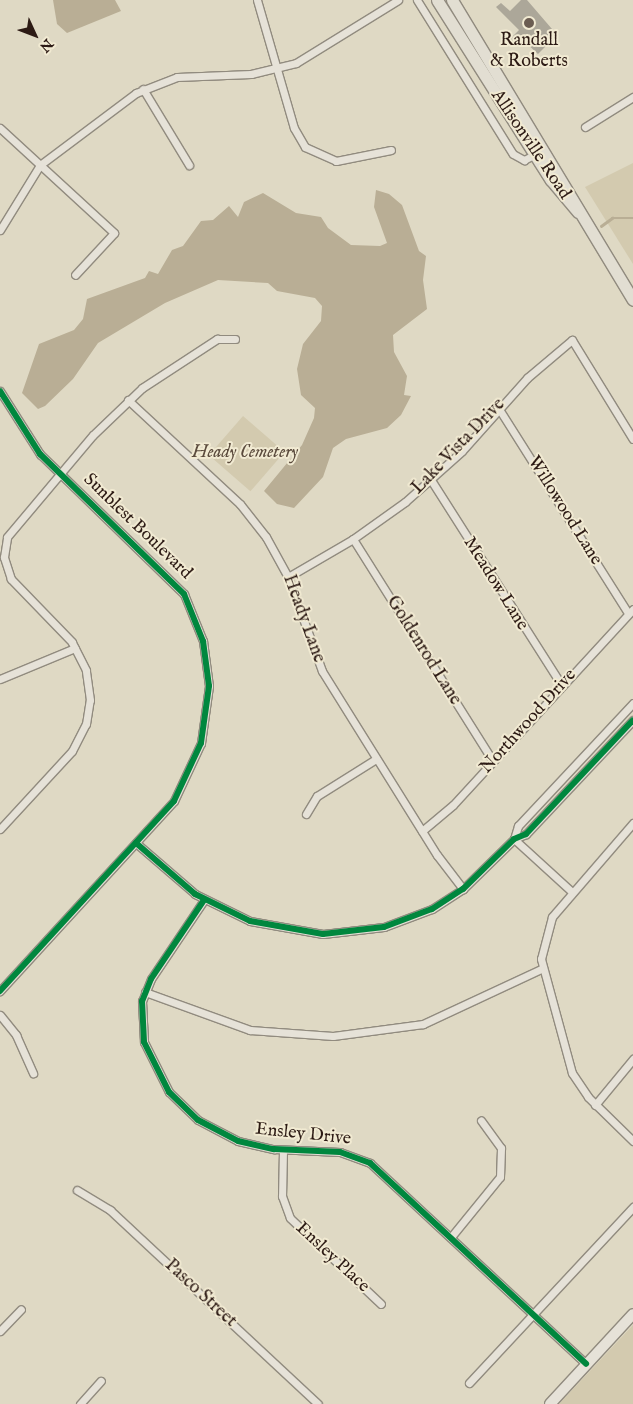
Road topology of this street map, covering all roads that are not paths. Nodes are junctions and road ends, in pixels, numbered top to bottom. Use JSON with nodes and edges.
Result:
{"nodes":[{"id":1,"x":257,"y":0,"type":"edge"},
{"id":2,"x":398,"y":0,"type":"edge"},
{"id":3,"x":417,"y":0,"type":"edge"},
{"id":4,"x":437,"y":0,"type":"edge"},
{"id":5,"x":452,"y":0,"type":"edge"},
{"id":6,"x":276,"y":70,"type":"junction"},
{"id":7,"x":143,"y":89,"type":"junction"},
{"id":8,"x":633,"y":97,"type":"edge"},
{"id":9,"x":585,"y":127,"type":"dead end"},
{"id":10,"x":0,"y":128,"type":"edge"},
{"id":11,"x":391,"y":150,"type":"dead end"},
{"id":12,"x":534,"y":155,"type":"junction"},
{"id":13,"x":40,"y":165,"type":"junction"},
{"id":14,"x":189,"y":165,"type":"dead end"},
{"id":15,"x":578,"y":212,"type":"junction"},
{"id":16,"x":0,"y":230,"type":"edge"},
{"id":17,"x":75,"y":275,"type":"dead end"},
{"id":18,"x":633,"y":300,"type":"edge"},
{"id":19,"x":235,"y":339,"type":"dead end"},
{"id":20,"x":0,"y":391,"type":"edge"},
{"id":21,"x":128,"y":400,"type":"junction"},
{"id":22,"x":499,"y":409,"type":"junction"},
{"id":23,"x":633,"y":439,"type":"edge"},
{"id":24,"x":61,"y":474,"type":"junction"},
{"id":25,"x":430,"y":480,"type":"junction"},
{"id":26,"x":353,"y":539,"type":"junction"},
{"id":27,"x":288,"y":577,"type":"junction"},
{"id":28,"x":631,"y":611,"type":"edge"},
{"id":29,"x":76,"y":648,"type":"junction"},
{"id":30,"x":0,"y":679,"type":"edge"},
{"id":31,"x":562,"y":686,"type":"junction"},
{"id":32,"x":633,"y":703,"type":"edge"},
{"id":33,"x":633,"y":720,"type":"edge"},
{"id":34,"x":376,"y":758,"type":"junction"},
{"id":35,"x":493,"y":761,"type":"junction"},
{"id":36,"x":306,"y":814,"type":"dead end"},
{"id":37,"x":633,"y":823,"type":"edge"},
{"id":38,"x":0,"y":829,"type":"edge"},
{"id":39,"x":422,"y":831,"type":"junction"},
{"id":40,"x":514,"y":839,"type":"junction"},
{"id":41,"x":136,"y":843,"type":"junction"},
{"id":42,"x":463,"y":889,"type":"junction"},
{"id":43,"x":572,"y":892,"type":"junction"},
{"id":44,"x":204,"y":900,"type":"junction"},
{"id":45,"x":541,"y":969,"type":"junction"},
{"id":46,"x":0,"y":991,"type":"edge"},
{"id":47,"x":145,"y":992,"type":"junction"},
{"id":48,"x":0,"y":1015,"type":"edge"},
{"id":49,"x":633,"y":1059,"type":"edge"},
{"id":50,"x":34,"y":1073,"type":"dead end"},
{"id":51,"x":595,"y":1105,"type":"junction"},
{"id":52,"x":481,"y":1120,"type":"dead end"},
{"id":53,"x":633,"y":1142,"type":"edge"},
{"id":54,"x":283,"y":1150,"type":"junction"},
{"id":55,"x":77,"y":1190,"type":"dead end"},
{"id":56,"x":633,"y":1207,"type":"edge"},
{"id":57,"x":451,"y":1237,"type":"junction"},
{"id":58,"x":381,"y":1304,"type":"dead end"},
{"id":59,"x":21,"y":1310,"type":"dead end"},
{"id":60,"x":533,"y":1314,"type":"junction"},
{"id":61,"x":633,"y":1314,"type":"edge"},
{"id":62,"x":0,"y":1332,"type":"edge"},
{"id":63,"x":586,"y":1364,"type":"junction"},
{"id":64,"x":101,"y":1381,"type":"dead end"},
{"id":65,"x":469,"y":1383,"type":"dead end"},
{"id":66,"x":80,"y":1404,"type":"edge"},
{"id":67,"x":318,"y":1404,"type":"edge"},
{"id":68,"x":550,"y":1404,"type":"edge"}],
"edges":[{"from":1,"to":6,"type":"street"},
{"from":2,"to":6,"type":"street"},
{"from":3,"to":12,"type":"street"},
{"from":4,"to":12,"type":"main road","name":"Allisonville Road"},
{"from":5,"to":15,"type":"main road","name":"Allisonville Road"},
{"from":6,"to":7,"type":"street"},
{"from":6,"to":11,"type":"street"},
{"from":7,"to":13,"type":"street"},
{"from":7,"to":14,"type":"street"},
{"from":8,"to":9,"type":"street"},
{"from":10,"to":13,"type":"street"},
{"from":12,"to":15,"type":"main road","name":"Allisonville Road"},
{"from":13,"to":16,"type":"street"},
{"from":13,"to":17,"type":"street"},
{"from":15,"to":18,"type":"main road","name":"Allisonville Road"},
{"from":19,"to":21,"type":"street"},
{"from":20,"to":24,"type":"street","name":"Sunblest Boulevard"},
{"from":21,"to":24,"type":"street"},
{"from":21,"to":27,"type":"street","name":"Heady Lane"},
{"from":22,"to":23,"type":"street","name":"Lake Vista Drive"},
{"from":22,"to":25,"type":"street","name":"Lake Vista Drive"},
{"from":22,"to":28,"type":"street","name":"Willowood Lane"},
{"from":24,"to":29,"type":"street"},
{"from":24,"to":41,"type":"street","name":"Sunblest Boulevard"},
{"from":25,"to":26,"type":"street","name":"Lake Vista Drive"},
{"from":25,"to":31,"type":"street","name":"Meadow Lane"},
{"from":26,"to":27,"type":"street","name":"Lake Vista Drive"},
{"from":26,"to":35,"type":"street","name":"Goldenrod Lane"},
{"from":27,"to":34,"type":"street","name":"Heady Lane"},
{"from":28,"to":31,"type":"street","name":"Northwood Drive"},
{"from":29,"to":30,"type":"street"},
{"from":29,"to":38,"type":"street"},
{"from":31,"to":35,"type":"street","name":"Northwood Drive"},
{"from":32,"to":40,"type":"street"},
{"from":33,"to":40,"type":"street"},
{"from":34,"to":36,"type":"street"},
{"from":34,"to":39,"type":"street","name":"Heady Lane"},
{"from":35,"to":39,"type":"street","name":"Northwood Drive"},
{"from":37,"to":43,"type":"street"},
{"from":39,"to":42,"type":"street","name":"Heady Lane"},
{"from":40,"to":42,"type":"street"},
{"from":40,"to":43,"type":"street"},
{"from":41,"to":44,"type":"street"},
{"from":41,"to":46,"type":"street","name":"Sunblest Boulevard"},
{"from":42,"to":44,"type":"street"},
{"from":43,"to":45,"type":"street"},
{"from":44,"to":47,"type":"street","name":"Ensley Drive"},
{"from":45,"to":47,"type":"street"},
{"from":45,"to":51,"type":"street"},
{"from":47,"to":54,"type":"street","name":"Ensley Drive"},
{"from":48,"to":50,"type":"street"},
{"from":49,"to":51,"type":"street"},
{"from":51,"to":53,"type":"street"},
{"from":52,"to":57,"type":"street"},
{"from":54,"to":57,"type":"street","name":"Ensley Drive"},
{"from":54,"to":58,"type":"street","name":"Ensley Place"},
{"from":55,"to":67,"type":"street","name":"Pasco Street"},
{"from":56,"to":60,"type":"street"},
{"from":57,"to":60,"type":"street","name":"Ensley Drive"},
{"from":59,"to":62,"type":"street"},
{"from":60,"to":63,"type":"street","name":"Ensley Drive"},
{"from":60,"to":65,"type":"street"},
{"from":61,"to":63,"type":"main road"},
{"from":63,"to":68,"type":"main road"},
{"from":64,"to":66,"type":"street"}]}
